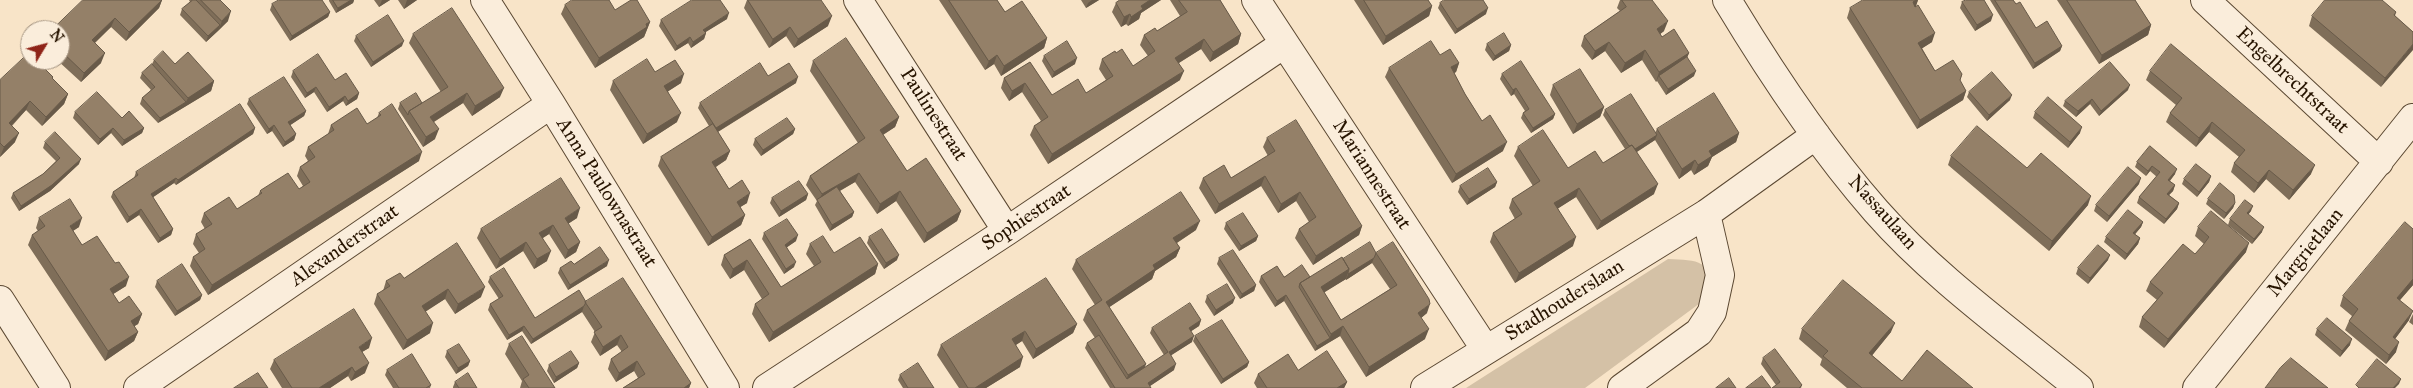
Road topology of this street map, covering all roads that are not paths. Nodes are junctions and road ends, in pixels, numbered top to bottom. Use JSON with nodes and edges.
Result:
{"nodes":[{"id":1,"x":485,"y":0,"type":"edge"},
{"id":2,"x":858,"y":0,"type":"edge"},
{"id":3,"x":1256,"y":0,"type":"edge"},
{"id":4,"x":1727,"y":0,"type":"edge"},
{"id":5,"x":2205,"y":0,"type":"edge"},
{"id":6,"x":1284,"y":44,"type":"junction"},
{"id":7,"x":551,"y":104,"type":"junction"},
{"id":8,"x":2413,"y":118,"type":"edge"},
{"id":9,"x":1816,"y":135,"type":"junction"},
{"id":10,"x":2379,"y":162,"type":"junction"},
{"id":11,"x":1706,"y":214,"type":"junction"},
{"id":12,"x":1007,"y":231,"type":"junction"},
{"id":13,"x":0,"y":300,"type":"edge"},
{"id":14,"x":1486,"y":350,"type":"junction"},
{"id":15,"x":56,"y":388,"type":"edge"},
{"id":16,"x":138,"y":388,"type":"edge"},
{"id":17,"x":726,"y":388,"type":"edge"},
{"id":18,"x":768,"y":388,"type":"edge"},
{"id":19,"x":1425,"y":388,"type":"edge"},
{"id":20,"x":1622,"y":388,"type":"edge"},
{"id":21,"x":2079,"y":388,"type":"edge"},
{"id":22,"x":2197,"y":388,"type":"edge"}],
"edges":[{"from":1,"to":7,"type":"street","name":"Anna Paulownastraat"},
{"from":2,"to":12,"type":"street","name":"Paulinestraat"},
{"from":3,"to":6,"type":"street","name":"Mariannestraat"},
{"from":4,"to":9,"type":"street","name":"Nassaulaan"},
{"from":5,"to":10,"type":"street","name":"Engelbrechtstraat"},
{"from":6,"to":12,"type":"street","name":"Sophiestraat"},
{"from":6,"to":14,"type":"street","name":"Mariannestraat"},
{"from":7,"to":16,"type":"street","name":"Alexanderstraat"},
{"from":7,"to":17,"type":"street","name":"Anna Paulownastraat"},
{"from":8,"to":10,"type":"street","name":"Margrietlaan"},
{"from":9,"to":11,"type":"street","name":"Stadhouderslaan"},
{"from":9,"to":21,"type":"street","name":"Nassaulaan"},
{"from":10,"to":22,"type":"street","name":"Margrietlaan"},
{"from":11,"to":14,"type":"street","name":"Stadhouderslaan"},
{"from":11,"to":20,"type":"street"},
{"from":12,"to":18,"type":"street","name":"Sophiestraat"},
{"from":13,"to":15,"type":"street"},
{"from":14,"to":19,"type":"street","name":"Stadhouderslaan"}]}
